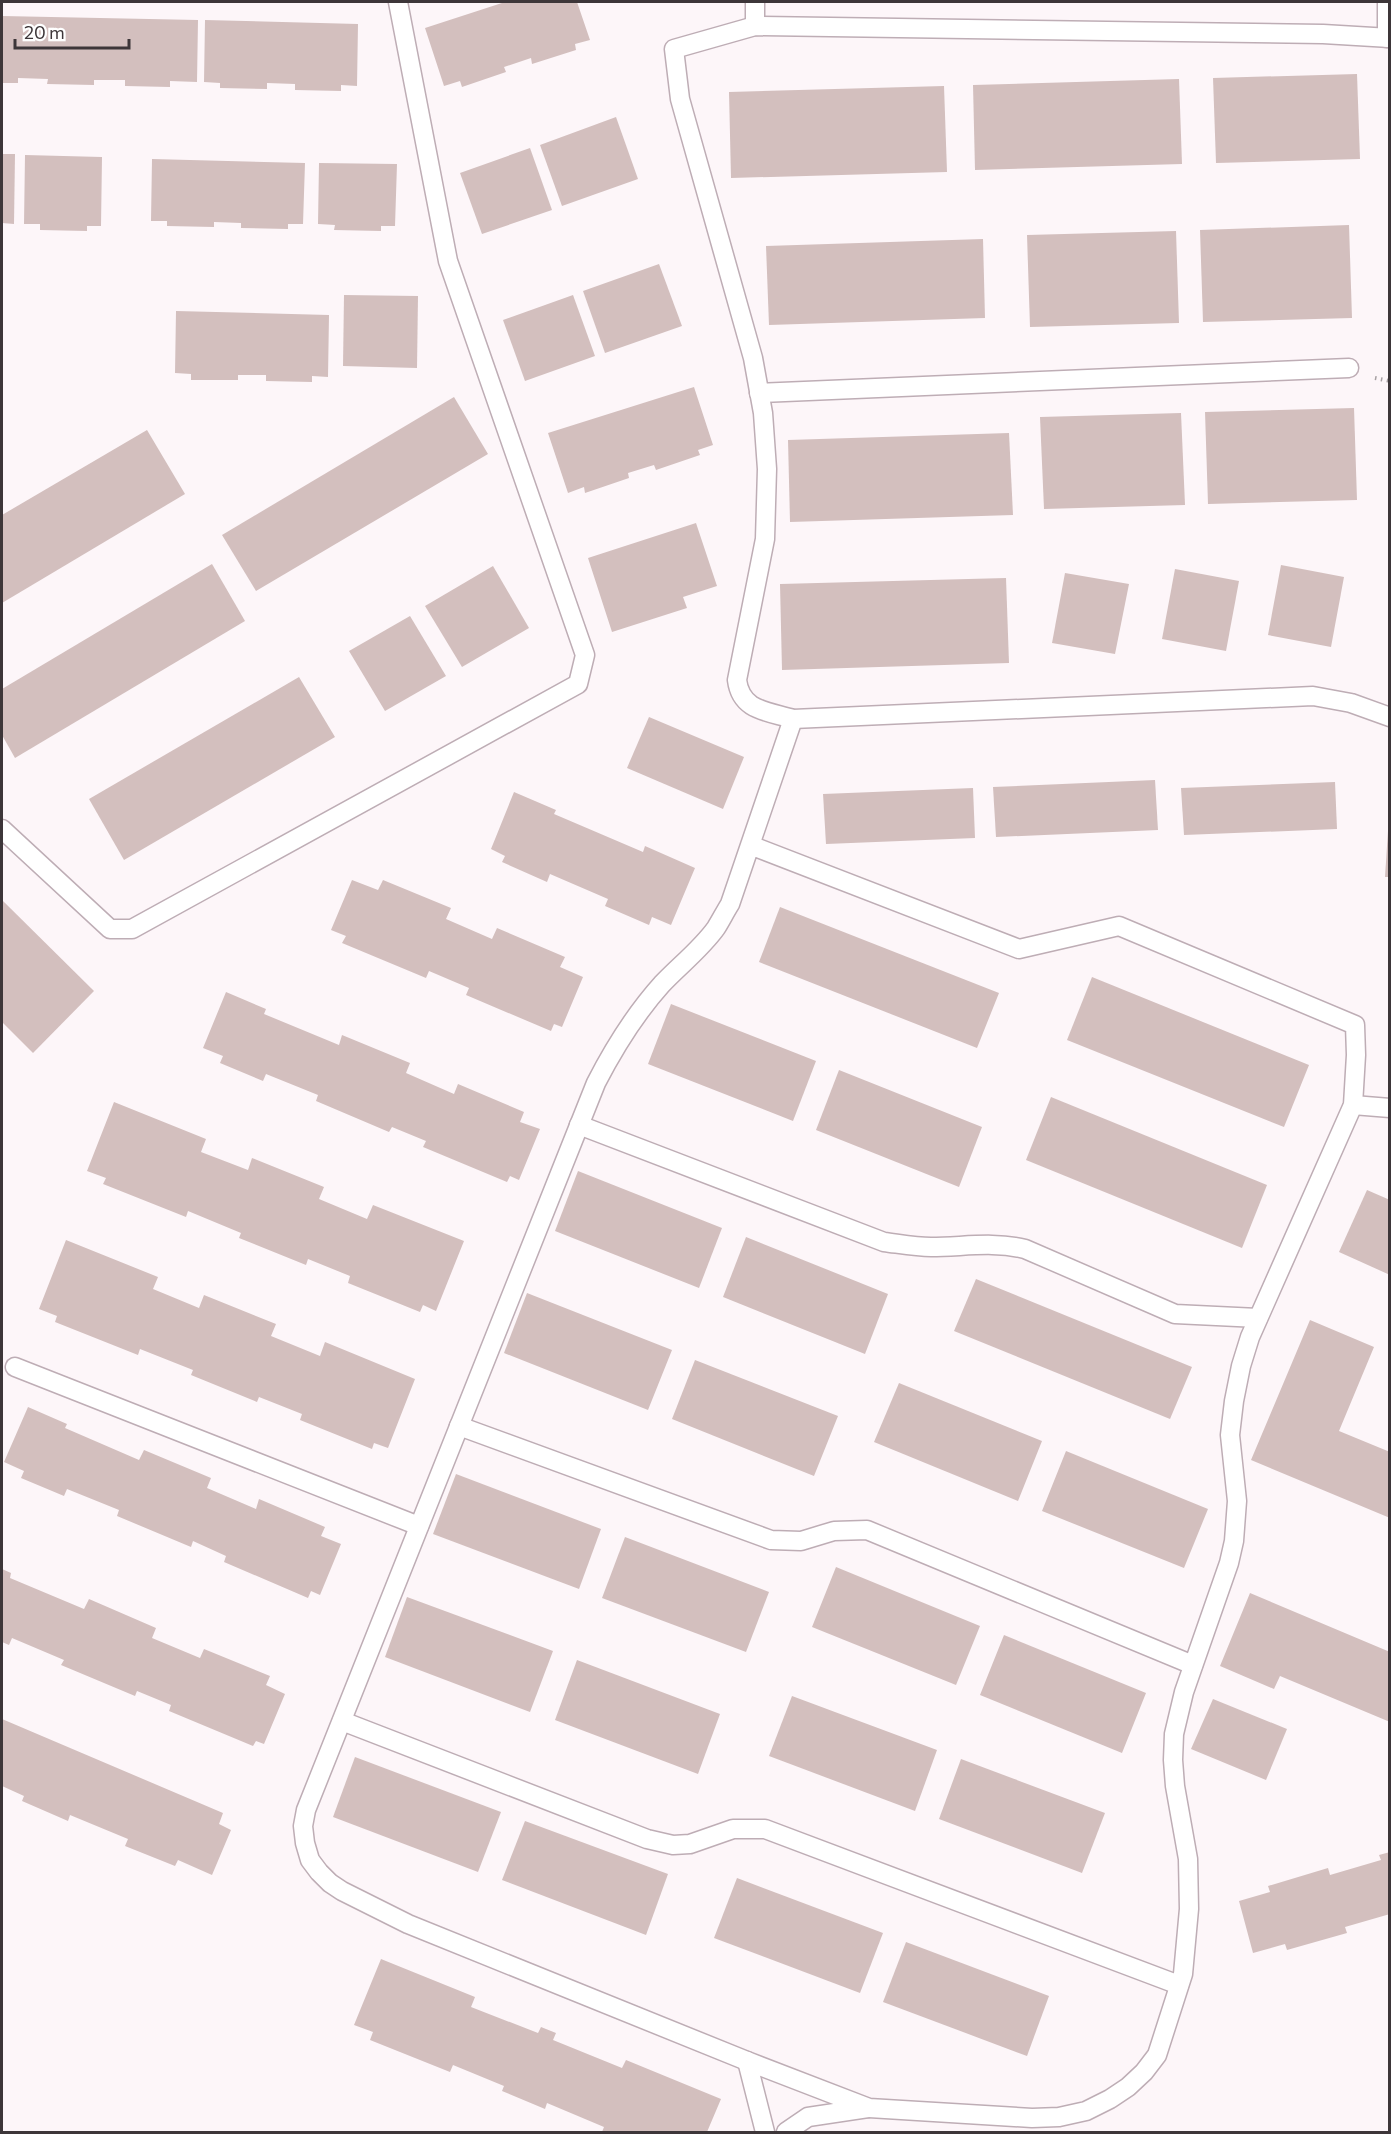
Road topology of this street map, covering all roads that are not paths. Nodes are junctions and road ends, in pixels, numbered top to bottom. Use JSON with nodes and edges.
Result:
{"nodes":[{"id":1,"x":398,"y":2,"type":"edge"},
{"id":2,"x":755,"y":2,"type":"edge"},
{"id":3,"x":1387,"y":2,"type":"edge"},
{"id":4,"x":755,"y":26,"type":"junction"},
{"id":5,"x":1388,"y":38,"type":"edge"},
{"id":6,"x":1349,"y":368,"type":"dead end"},
{"id":7,"x":759,"y":393,"type":"junction"},
{"id":8,"x":1389,"y":717,"type":"edge"},
{"id":9,"x":792,"y":719,"type":"junction"},
{"id":10,"x":2,"y":829,"type":"edge"},
{"id":11,"x":750,"y":845,"type":"junction"},
{"id":12,"x":1353,"y":1105,"type":"junction"},
{"id":13,"x":1389,"y":1108,"type":"edge"},
{"id":14,"x":579,"y":1125,"type":"junction"},
{"id":15,"x":1258,"y":1318,"type":"junction"},
{"id":16,"x":15,"y":1367,"type":"dead end"},
{"id":17,"x":459,"y":1425,"type":"junction"},
{"id":18,"x":419,"y":1526,"type":"junction"},
{"id":19,"x":1193,"y":1665,"type":"junction"},
{"id":20,"x":342,"y":1721,"type":"junction"},
{"id":21,"x":1179,"y":1985,"type":"junction"},
{"id":22,"x":747,"y":2061,"type":"junction"},
{"id":23,"x":869,"y":2108,"type":"junction"},
{"id":24,"x":765,"y":2133,"type":"edge"},
{"id":25,"x":786,"y":2133,"type":"edge"}],
"edges":[{"from":1,"to":10,"type":"lane"},
{"from":2,"to":4,"type":"lane"},
{"from":3,"to":5,"type":"lane"},
{"from":4,"to":5,"type":"lane"},
{"from":4,"to":7,"type":"lane"},
{"from":6,"to":7,"type":"lane"},
{"from":7,"to":9,"type":"lane"},
{"from":8,"to":9,"type":"lane"},
{"from":9,"to":11,"type":"lane"},
{"from":11,"to":12,"type":"lane"},
{"from":11,"to":14,"type":"lane"},
{"from":12,"to":13,"type":"lane"},
{"from":12,"to":15,"type":"lane"},
{"from":14,"to":15,"type":"lane"},
{"from":14,"to":17,"type":"lane"},
{"from":15,"to":19,"type":"lane"},
{"from":16,"to":18,"type":"lane"},
{"from":17,"to":18,"type":"lane"},
{"from":17,"to":19,"type":"lane"},
{"from":18,"to":20,"type":"lane"},
{"from":19,"to":21,"type":"lane"},
{"from":20,"to":21,"type":"lane"},
{"from":20,"to":22,"type":"lane"},
{"from":21,"to":23,"type":"lane"},
{"from":22,"to":23,"type":"lane"},
{"from":22,"to":24,"type":"lane"},
{"from":23,"to":25,"type":"lane"}]}
